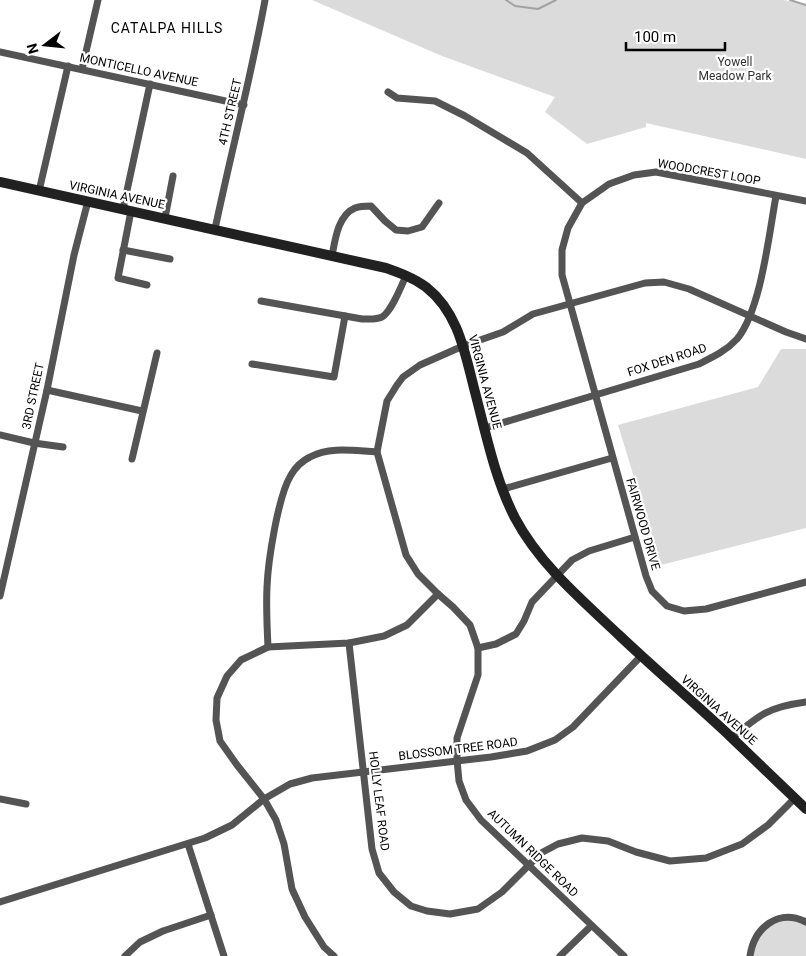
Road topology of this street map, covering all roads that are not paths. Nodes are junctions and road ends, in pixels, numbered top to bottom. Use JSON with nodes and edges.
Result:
{"nodes":[{"id":1,"x":98,"y":0,"type":"edge"},
{"id":2,"x":265,"y":0,"type":"edge"},
{"id":3,"x":0,"y":52,"type":"edge"},
{"id":4,"x":68,"y":66,"type":"junction"},
{"id":5,"x":82,"y":69,"type":"junction"},
{"id":6,"x":150,"y":84,"type":"junction"},
{"id":7,"x":388,"y":92,"type":"dead end"},
{"id":8,"x":244,"y":106,"type":"junction"},
{"id":9,"x":173,"y":176,"type":"dead end"},
{"id":10,"x":0,"y":182,"type":"edge"},
{"id":11,"x":39,"y":191,"type":"junction"},
{"id":12,"x":776,"y":196,"type":"junction"},
{"id":13,"x":88,"y":201,"type":"junction"},
{"id":14,"x":806,"y":201,"type":"edge"},
{"id":15,"x":439,"y":203,"type":"dead end"},
{"id":16,"x":582,"y":204,"type":"junction"},
{"id":17,"x":127,"y":210,"type":"junction"},
{"id":18,"x":165,"y":218,"type":"junction"},
{"id":19,"x":215,"y":229,"type":"junction"},
{"id":20,"x":123,"y":250,"type":"junction"},
{"id":21,"x":332,"y":256,"type":"junction"},
{"id":22,"x":170,"y":258,"type":"dead end"},
{"id":23,"x":406,"y":276,"type":"junction"},
{"id":24,"x":147,"y":285,"type":"dead end"},
{"id":25,"x":262,"y":301,"type":"dead end"},
{"id":26,"x":570,"y":304,"type":"junction"},
{"id":27,"x":345,"y":316,"type":"junction"},
{"id":28,"x":750,"y":316,"type":"junction"},
{"id":29,"x":806,"y":339,"type":"edge"},
{"id":30,"x":463,"y":346,"type":"junction"},
{"id":31,"x":157,"y":353,"type":"dead end"},
{"id":32,"x":252,"y":364,"type":"dead end"},
{"id":33,"x":47,"y":390,"type":"junction"},
{"id":34,"x":596,"y":394,"type":"junction"},
{"id":35,"x":142,"y":411,"type":"junction"},
{"id":36,"x":484,"y":428,"type":"junction"},
{"id":37,"x":0,"y":435,"type":"edge"},
{"id":38,"x":34,"y":443,"type":"junction"},
{"id":39,"x":63,"y":447,"type":"dead end"},
{"id":40,"x":377,"y":452,"type":"junction"},
{"id":41,"x":612,"y":458,"type":"junction"},
{"id":42,"x":132,"y":459,"type":"dead end"},
{"id":43,"x":503,"y":490,"type":"junction"},
{"id":44,"x":634,"y":537,"type":"junction"},
{"id":45,"x":557,"y":576,"type":"junction"},
{"id":46,"x":806,"y":582,"type":"edge"},
{"id":47,"x":438,"y":594,"type":"junction"},
{"id":48,"x":0,"y":596,"type":"edge"},
{"id":49,"x":349,"y":643,"type":"junction"},
{"id":50,"x":268,"y":648,"type":"junction"},
{"id":51,"x":478,"y":648,"type":"junction"},
{"id":52,"x":641,"y":656,"type":"junction"},
{"id":53,"x":806,"y":702,"type":"edge"},
{"id":54,"x":732,"y":738,"type":"junction"},
{"id":55,"x":457,"y":760,"type":"junction"},
{"id":56,"x":364,"y":772,"type":"junction"},
{"id":57,"x":795,"y":798,"type":"junction"},
{"id":58,"x":0,"y":799,"type":"edge"},
{"id":59,"x":264,"y":799,"type":"junction"},
{"id":60,"x":26,"y":804,"type":"dead end"},
{"id":61,"x":806,"y":809,"type":"edge"},
{"id":62,"x":188,"y":844,"type":"junction"},
{"id":63,"x":528,"y":866,"type":"junction"},
{"id":64,"x":0,"y":902,"type":"edge"},
{"id":65,"x":211,"y":915,"type":"junction"},
{"id":66,"x":806,"y":922,"type":"edge"},
{"id":67,"x":591,"y":926,"type":"junction"},
{"id":68,"x":125,"y":956,"type":"edge"},
{"id":69,"x":224,"y":956,"type":"edge"},
{"id":70,"x":334,"y":956,"type":"edge"},
{"id":71,"x":560,"y":956,"type":"edge"},
{"id":72,"x":624,"y":956,"type":"edge"},
{"id":73,"x":750,"y":956,"type":"edge"}],
"edges":[{"from":1,"to":5,"type":"street"},
{"from":2,"to":8,"type":"street","name":"4TH STREET"},
{"from":3,"to":4,"type":"street","name":"MONTICELLO AVENUE"},
{"from":4,"to":5,"type":"street","name":"MONTICELLO AVENUE"},
{"from":4,"to":11,"type":"street"},
{"from":5,"to":6,"type":"street","name":"MONTICELLO AVENUE"},
{"from":6,"to":8,"type":"street","name":"MONTICELLO AVENUE"},
{"from":6,"to":17,"type":"street"},
{"from":7,"to":16,"type":"street"},
{"from":8,"to":19,"type":"street","name":"4TH STREET"},
{"from":9,"to":18,"type":"street"},
{"from":10,"to":11,"type":"street","name":"VIRGINIA AVENUE"},
{"from":11,"to":13,"type":"street","name":"VIRGINIA AVENUE"},
{"from":12,"to":14,"type":"street","name":"WOODCREST LOOP"},
{"from":12,"to":16,"type":"street","name":"WOODCREST LOOP"},
{"from":12,"to":28,"type":"street","name":"FOX DEN ROAD"},
{"from":13,"to":17,"type":"street","name":"VIRGINIA AVENUE"},
{"from":13,"to":33,"type":"street","name":"3RD STREET"},
{"from":15,"to":21,"type":"street"},
{"from":16,"to":26,"type":"street","name":"WOODCREST LOOP"},
{"from":17,"to":18,"type":"street","name":"VIRGINIA AVENUE"},
{"from":17,"to":20,"type":"street"},
{"from":18,"to":19,"type":"street","name":"VIRGINIA AVENUE"},
{"from":19,"to":21,"type":"street","name":"VIRGINIA AVENUE"},
{"from":20,"to":22,"type":"street"},
{"from":20,"to":24,"type":"street"},
{"from":21,"to":23,"type":"street","name":"VIRGINIA AVENUE"},
{"from":23,"to":27,"type":"street"},
{"from":23,"to":30,"type":"street","name":"VIRGINIA AVENUE"},
{"from":25,"to":27,"type":"street"},
{"from":26,"to":28,"type":"street"},
{"from":26,"to":30,"type":"street","name":"AUTUMN RIDGE ROAD"},
{"from":26,"to":34,"type":"street","name":"FAIRWOOD DRIVE"},
{"from":27,"to":32,"type":"street"},
{"from":28,"to":29,"type":"street"},
{"from":28,"to":34,"type":"street","name":"FOX DEN ROAD"},
{"from":30,"to":36,"type":"street","name":"VIRGINIA AVENUE"},
{"from":30,"to":40,"type":"street","name":"AUTUMN RIDGE ROAD"},
{"from":31,"to":35,"type":"street"},
{"from":33,"to":35,"type":"street"},
{"from":33,"to":38,"type":"street","name":"3RD STREET"},
{"from":34,"to":36,"type":"street","name":"FOX DEN ROAD"},
{"from":34,"to":41,"type":"street","name":"FAIRWOOD DRIVE"},
{"from":35,"to":42,"type":"street"},
{"from":36,"to":43,"type":"street","name":"VIRGINIA AVENUE"},
{"from":37,"to":38,"type":"street"},
{"from":38,"to":39,"type":"street"},
{"from":38,"to":48,"type":"street","name":"3RD STREET"},
{"from":40,"to":47,"type":"street","name":"AUTUMN RIDGE ROAD"},
{"from":40,"to":50,"type":"street"},
{"from":41,"to":43,"type":"street"},
{"from":41,"to":44,"type":"street","name":"FAIRWOOD DRIVE"},
{"from":43,"to":45,"type":"street","name":"VIRGINIA AVENUE"},
{"from":44,"to":45,"type":"street"},
{"from":44,"to":46,"type":"street","name":"FAIRWOOD DRIVE"},
{"from":45,"to":51,"type":"street"},
{"from":45,"to":52,"type":"street","name":"VIRGINIA AVENUE"},
{"from":47,"to":49,"type":"street"},
{"from":47,"to":51,"type":"street","name":"AUTUMN RIDGE ROAD"},
{"from":49,"to":50,"type":"street"},
{"from":49,"to":56,"type":"street","name":"HOLLY LEAF ROAD"},
{"from":50,"to":59,"type":"street"},
{"from":51,"to":55,"type":"street","name":"AUTUMN RIDGE ROAD"},
{"from":52,"to":54,"type":"street","name":"VIRGINIA AVENUE"},
{"from":52,"to":55,"type":"street","name":"BLOSSOM TREE ROAD"},
{"from":53,"to":54,"type":"street"},
{"from":54,"to":57,"type":"street","name":"VIRGINIA AVENUE"},
{"from":55,"to":56,"type":"street","name":"BLOSSOM TREE ROAD"},
{"from":55,"to":63,"type":"street","name":"AUTUMN RIDGE ROAD"},
{"from":56,"to":59,"type":"street","name":"BLOSSOM TREE ROAD"},
{"from":56,"to":63,"type":"street","name":"HOLLY LEAF ROAD"},
{"from":57,"to":61,"type":"street","name":"VIRGINIA AVENUE"},
{"from":57,"to":63,"type":"street","name":"HOLLY LEAF ROAD"},
{"from":58,"to":60,"type":"street"},
{"from":59,"to":62,"type":"street","name":"BLOSSOM TREE ROAD"},
{"from":59,"to":70,"type":"street"},
{"from":62,"to":64,"type":"street","name":"BLOSSOM TREE ROAD"},
{"from":62,"to":65,"type":"street"},
{"from":63,"to":67,"type":"street","name":"AUTUMN RIDGE ROAD"},
{"from":65,"to":68,"type":"street"},
{"from":65,"to":69,"type":"street"},
{"from":66,"to":73,"type":"street"},
{"from":67,"to":71,"type":"street"},
{"from":67,"to":72,"type":"street","name":"AUTUMN RIDGE ROAD"}]}
